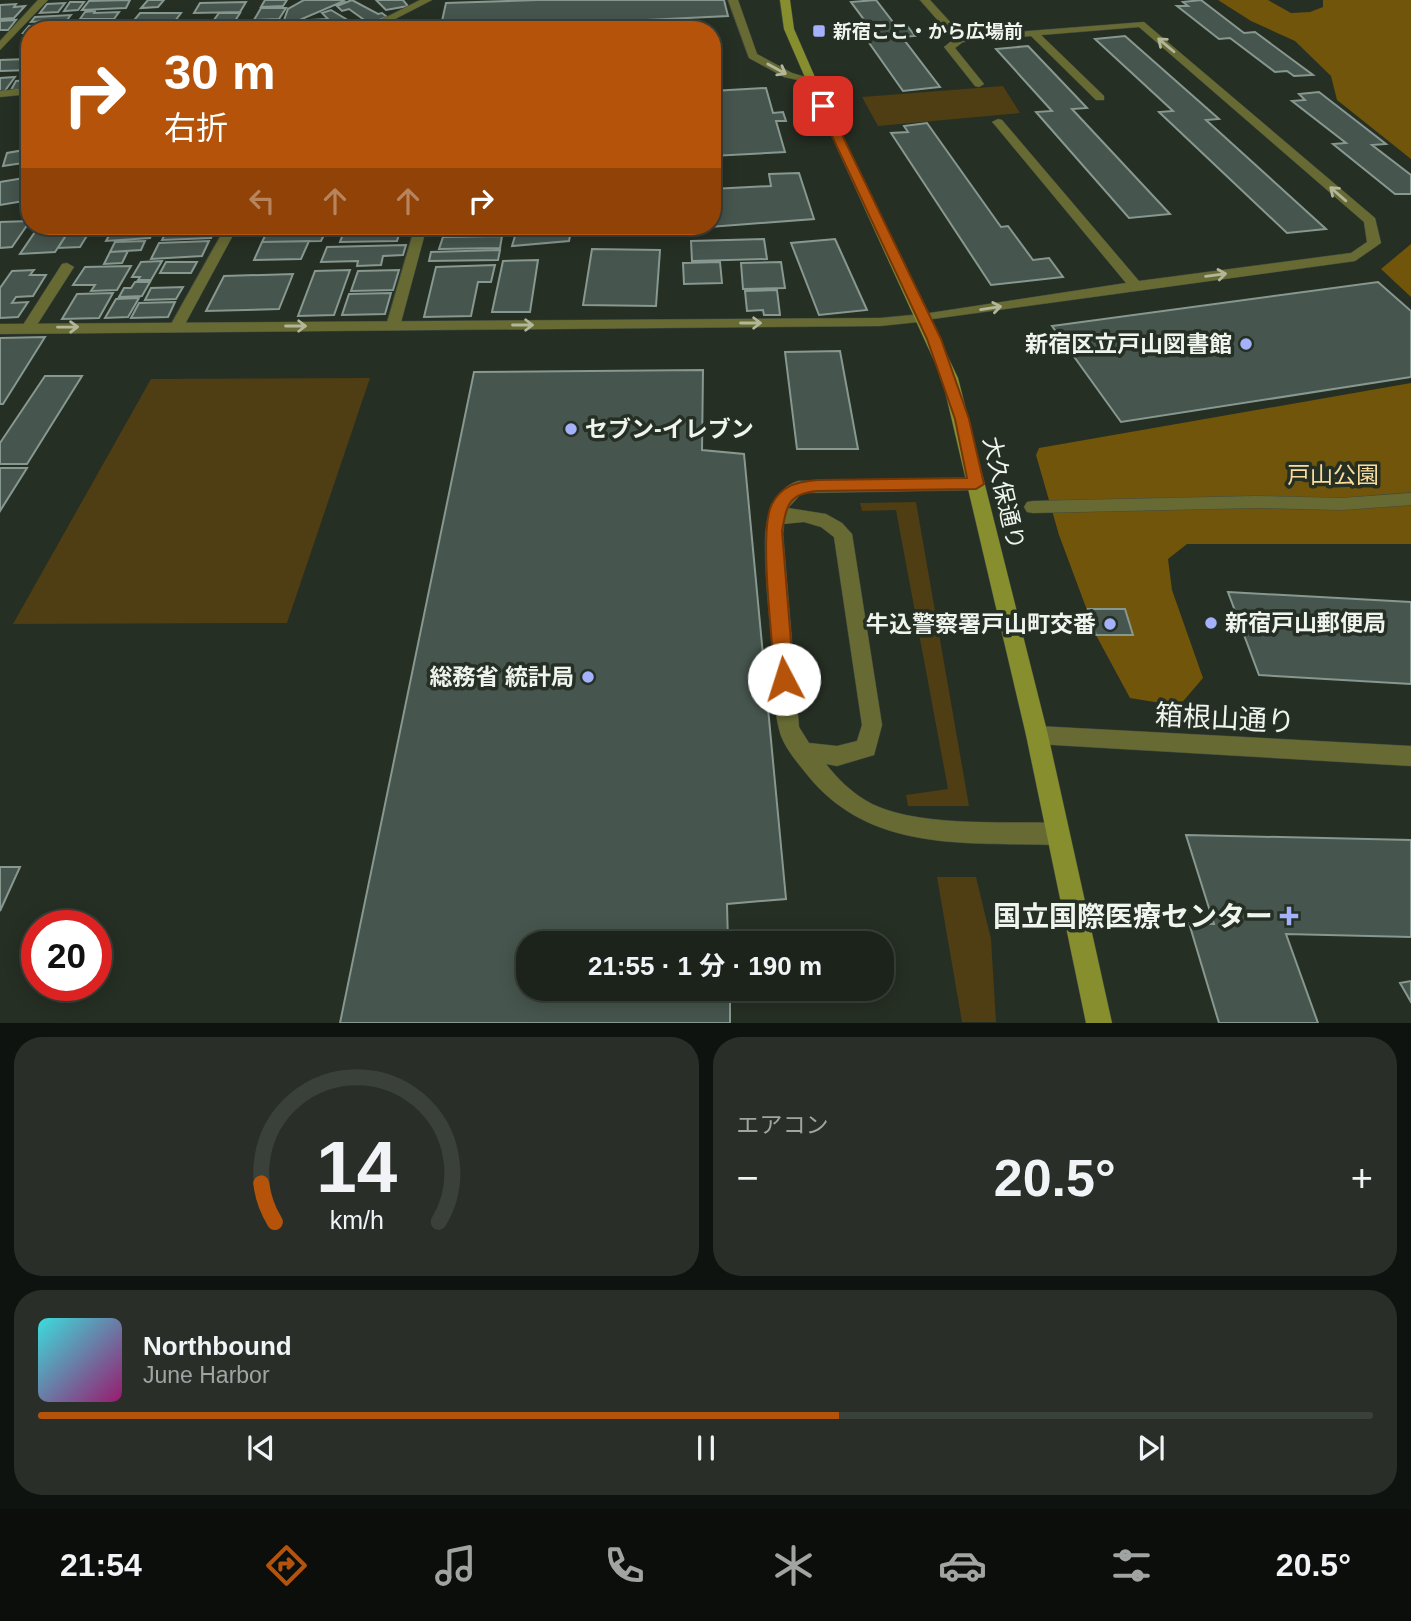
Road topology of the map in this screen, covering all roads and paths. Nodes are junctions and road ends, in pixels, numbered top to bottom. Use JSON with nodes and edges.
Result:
{"nodes":[{"id":1,"x":43,"y":0,"type":"edge"},
{"id":2,"x":427,"y":0,"type":"edge"},
{"id":3,"x":733,"y":0,"type":"edge"},
{"id":4,"x":785,"y":0,"type":"edge"},
{"id":5,"x":925,"y":0,"type":"edge"},
{"id":6,"x":24,"y":21,"type":"edge"},
{"id":7,"x":384,"y":21,"type":"edge"},
{"id":8,"x":21,"y":24,"type":"edge"},
{"id":9,"x":1033,"y":33,"type":"junction"},
{"id":10,"x":960,"y":40,"type":"junction"},
{"id":11,"x":0,"y":47,"type":"edge"},
{"id":12,"x":812,"y":82,"type":"junction"},
{"id":13,"x":979,"y":84,"type":"dead end"},
{"id":14,"x":21,"y":93,"type":"edge"},
{"id":15,"x":0,"y":94,"type":"edge"},
{"id":16,"x":1100,"y":98,"type":"dead end"},
{"id":17,"x":998,"y":122,"type":"dead end"},
{"id":18,"x":227,"y":235,"type":"edge"},
{"id":19,"x":418,"y":235,"type":"edge"},
{"id":20,"x":67,"y":267,"type":"dead end"},
{"id":21,"x":1136,"y":286,"type":"junction"},
{"id":22,"x":923,"y":318,"type":"junction"},
{"id":23,"x":177,"y":326,"type":"junction"},
{"id":24,"x":393,"y":326,"type":"junction"},
{"id":25,"x":0,"y":328,"type":"edge"},
{"id":26,"x":27,"y":328,"type":"junction"},
{"id":27,"x":976,"y":484,"type":"junction"},
{"id":28,"x":1411,"y":499,"type":"edge"},
{"id":29,"x":1033,"y":507,"type":"dead end"},
{"id":30,"x":776,"y":519,"type":"junction"},
{"id":31,"x":1037,"y":735,"type":"junction"},
{"id":32,"x":801,"y":752,"type":"junction"},
{"id":33,"x":1411,"y":756,"type":"edge"},
{"id":34,"x":1056,"y":834,"type":"junction"},
{"id":35,"x":1099,"y":1023,"type":"edge"}],
"edges":[{"from":1,"to":6,"type":"street"},
{"from":2,"to":7,"type":"street"},
{"from":3,"to":12,"type":"street","one_way":true},
{"from":4,"to":12,"type":"main road","name":"大久保通り"},
{"from":5,"to":10,"type":"street"},
{"from":8,"to":11,"type":"street"},
{"from":9,"to":10,"type":"street"},
{"from":9,"to":16,"type":"street"},
{"from":21,"to":9,"type":"street","one_way":true},
{"from":10,"to":13,"type":"street"},
{"from":12,"to":22,"type":"main road","name":"大久保通り"},
{"from":14,"to":15,"type":"street"},
{"from":17,"to":21,"type":"street"},
{"from":18,"to":23,"type":"street"},
{"from":19,"to":24,"type":"street"},
{"from":20,"to":26,"type":"street"},
{"from":22,"to":21,"type":"street","one_way":true},
{"from":24,"to":22,"type":"street","one_way":true},
{"from":22,"to":27,"type":"main road","name":"大久保通り"},
{"from":23,"to":24,"type":"street","one_way":true},
{"from":26,"to":23,"type":"street","one_way":true},
{"from":25,"to":26,"type":"street"},
{"from":27,"to":30,"type":"street"},
{"from":27,"to":31,"type":"main road","name":"大久保通り"},
{"from":28,"to":29,"type":"street"},
{"from":30,"to":32,"type":"street"},
{"from":30,"to":32,"type":"street"},
{"from":31,"to":33,"type":"street","name":"箱根山通り"},
{"from":31,"to":34,"type":"main road","name":"大久保通り"},
{"from":32,"to":34,"type":"street"},
{"from":34,"to":35,"type":"main road","name":"大久保通り"}]}
